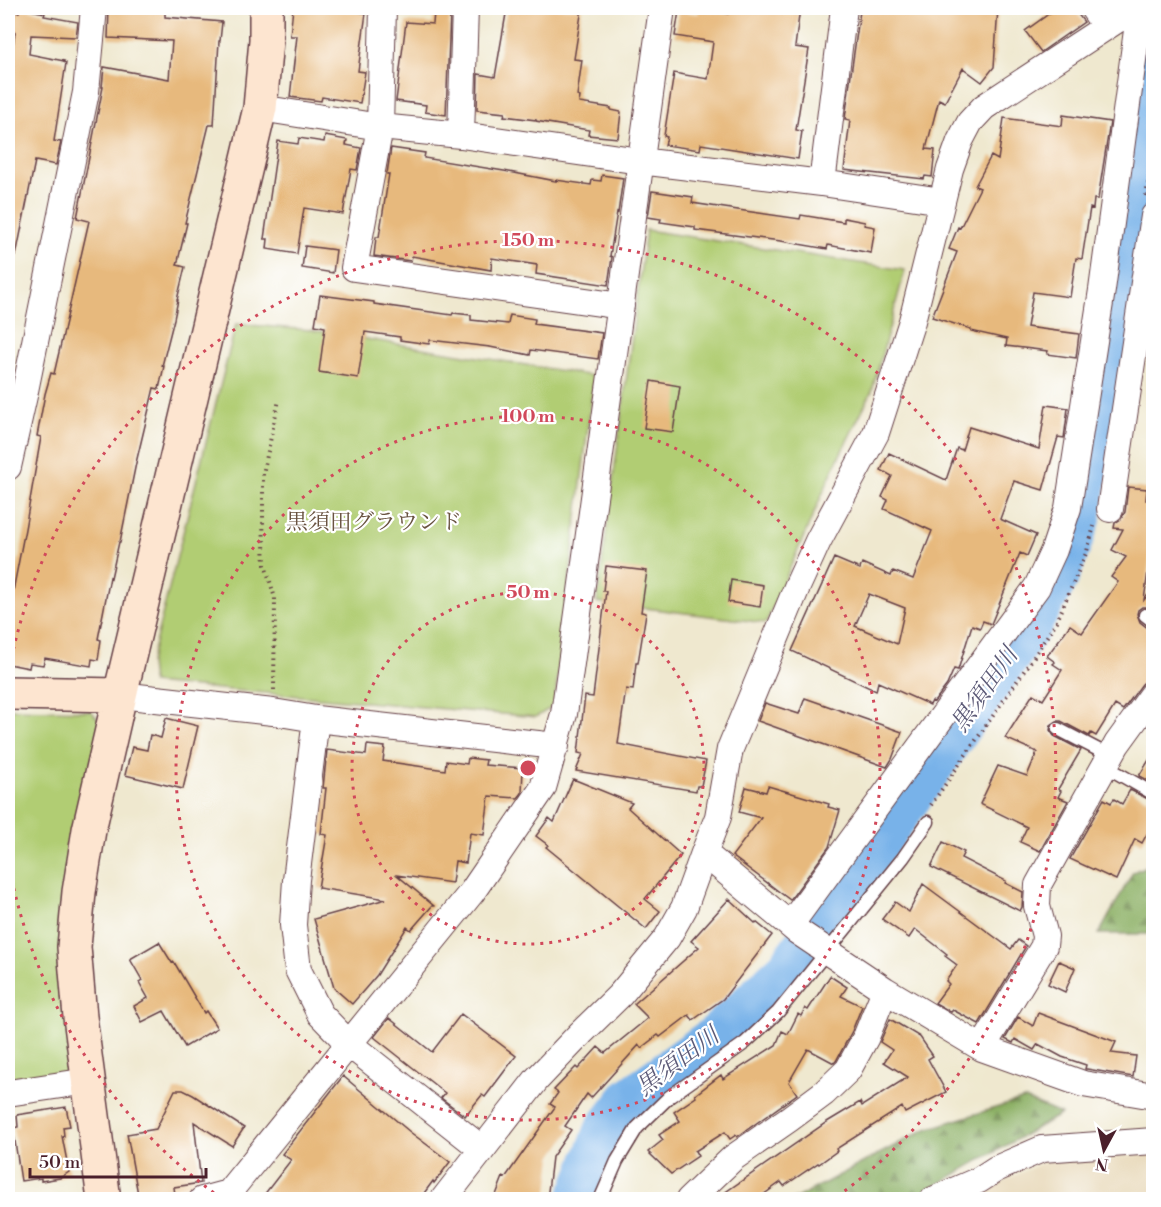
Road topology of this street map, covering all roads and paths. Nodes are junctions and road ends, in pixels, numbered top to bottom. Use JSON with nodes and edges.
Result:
{"nodes":[{"id":1,"x":94,"y":8,"type":"edge"},
{"id":2,"x":266,"y":8,"type":"edge"},
{"id":3,"x":383,"y":8,"type":"edge"},
{"id":4,"x":465,"y":8,"type":"edge"},
{"id":5,"x":662,"y":8,"type":"edge"},
{"id":6,"x":844,"y":8,"type":"edge"},
{"id":7,"x":1135,"y":8,"type":"edge"},
{"id":8,"x":1140,"y":8,"type":"edge"},
{"id":9,"x":1099,"y":17,"type":"edge"},
{"id":10,"x":260,"y":108,"type":"junction"},
{"id":11,"x":380,"y":127,"type":"junction"},
{"id":12,"x":460,"y":135,"type":"junction"},
{"id":13,"x":640,"y":161,"type":"junction"},
{"id":14,"x":822,"y":183,"type":"junction"},
{"id":15,"x":942,"y":201,"type":"junction"},
{"id":16,"x":1154,"y":216,"type":"edge"},
{"id":17,"x":621,"y":306,"type":"junction"},
{"id":18,"x":16,"y":395,"type":"edge"},
{"id":19,"x":279,"y":400,"type":"dead end"},
{"id":20,"x":8,"y":467,"type":"edge"},
{"id":21,"x":1110,"y":509,"type":"dead end"},
{"id":22,"x":8,"y":693,"type":"edge"},
{"id":23,"x":1154,"y":693,"type":"edge"},
{"id":24,"x":120,"y":695,"type":"junction"},
{"id":25,"x":273,"y":712,"type":"junction"},
{"id":26,"x":316,"y":719,"type":"junction"},
{"id":27,"x":1058,"y":729,"type":"dead end"},
{"id":28,"x":556,"y":746,"type":"junction"},
{"id":29,"x":1107,"y":761,"type":"junction"},
{"id":30,"x":1154,"y":794,"type":"edge"},
{"id":31,"x":928,"y":822,"type":"dead end"},
{"id":32,"x":704,"y":853,"type":"junction"},
{"id":33,"x":794,"y":928,"type":"junction"},
{"id":34,"x":826,"y":952,"type":"junction"},
{"id":35,"x":885,"y":990,"type":"junction"},
{"id":36,"x":349,"y":1044,"type":"junction"},
{"id":37,"x":982,"y":1048,"type":"junction"},
{"id":38,"x":88,"y":1082,"type":"junction"},
{"id":39,"x":8,"y":1094,"type":"edge"},
{"id":40,"x":1154,"y":1096,"type":"edge"},
{"id":41,"x":1154,"y":1141,"type":"edge"},
{"id":42,"x":482,"y":1149,"type":"junction"},
{"id":43,"x":104,"y":1200,"type":"edge"},
{"id":44,"x":202,"y":1200,"type":"edge"},
{"id":45,"x":443,"y":1200,"type":"edge"},
{"id":46,"x":600,"y":1200,"type":"edge"},
{"id":47,"x":689,"y":1200,"type":"edge"},
{"id":48,"x":933,"y":1200,"type":"edge"}],
"edges":[{"from":1,"to":18,"type":"street"},
{"from":2,"to":10,"type":"street"},
{"from":3,"to":11,"type":"street"},
{"from":4,"to":12,"type":"street"},
{"from":5,"to":13,"type":"street"},
{"from":6,"to":14,"type":"street"},
{"from":7,"to":9,"type":"street"},
{"from":8,"to":33,"type":"street"},
{"from":9,"to":15,"type":"street"},
{"from":10,"to":11,"type":"street"},
{"from":10,"to":24,"type":"street"},
{"from":11,"to":12,"type":"street"},
{"from":11,"to":17,"type":"street"},
{"from":12,"to":13,"type":"street"},
{"from":13,"to":14,"type":"street"},
{"from":13,"to":17,"type":"street"},
{"from":14,"to":15,"type":"street"},
{"from":15,"to":32,"type":"street"},
{"from":16,"to":21,"type":"street"},
{"from":17,"to":28,"type":"street"},
{"from":18,"to":20,"type":"street"},
{"from":19,"to":25,"type":"path"},
{"from":22,"to":24,"type":"street"},
{"from":23,"to":29,"type":"street"},
{"from":24,"to":25,"type":"street"},
{"from":24,"to":38,"type":"street"},
{"from":25,"to":26,"type":"street"},
{"from":26,"to":28,"type":"street"},
{"from":26,"to":36,"type":"street"},
{"from":27,"to":29,"type":"lane"},
{"from":28,"to":36,"type":"street"},
{"from":29,"to":30,"type":"lane"},
{"from":29,"to":37,"type":"street"},
{"from":31,"to":34,"type":"lane"},
{"from":32,"to":33,"type":"street"},
{"from":32,"to":42,"type":"street"},
{"from":33,"to":34,"type":"street"},
{"from":34,"to":35,"type":"street"},
{"from":34,"to":46,"type":"lane"},
{"from":35,"to":37,"type":"street"},
{"from":35,"to":47,"type":"street"},
{"from":36,"to":42,"type":"street"},
{"from":36,"to":44,"type":"street"},
{"from":37,"to":40,"type":"street"},
{"from":38,"to":39,"type":"street"},
{"from":38,"to":43,"type":"street"},
{"from":41,"to":48,"type":"street"},
{"from":42,"to":45,"type":"street"}]}
